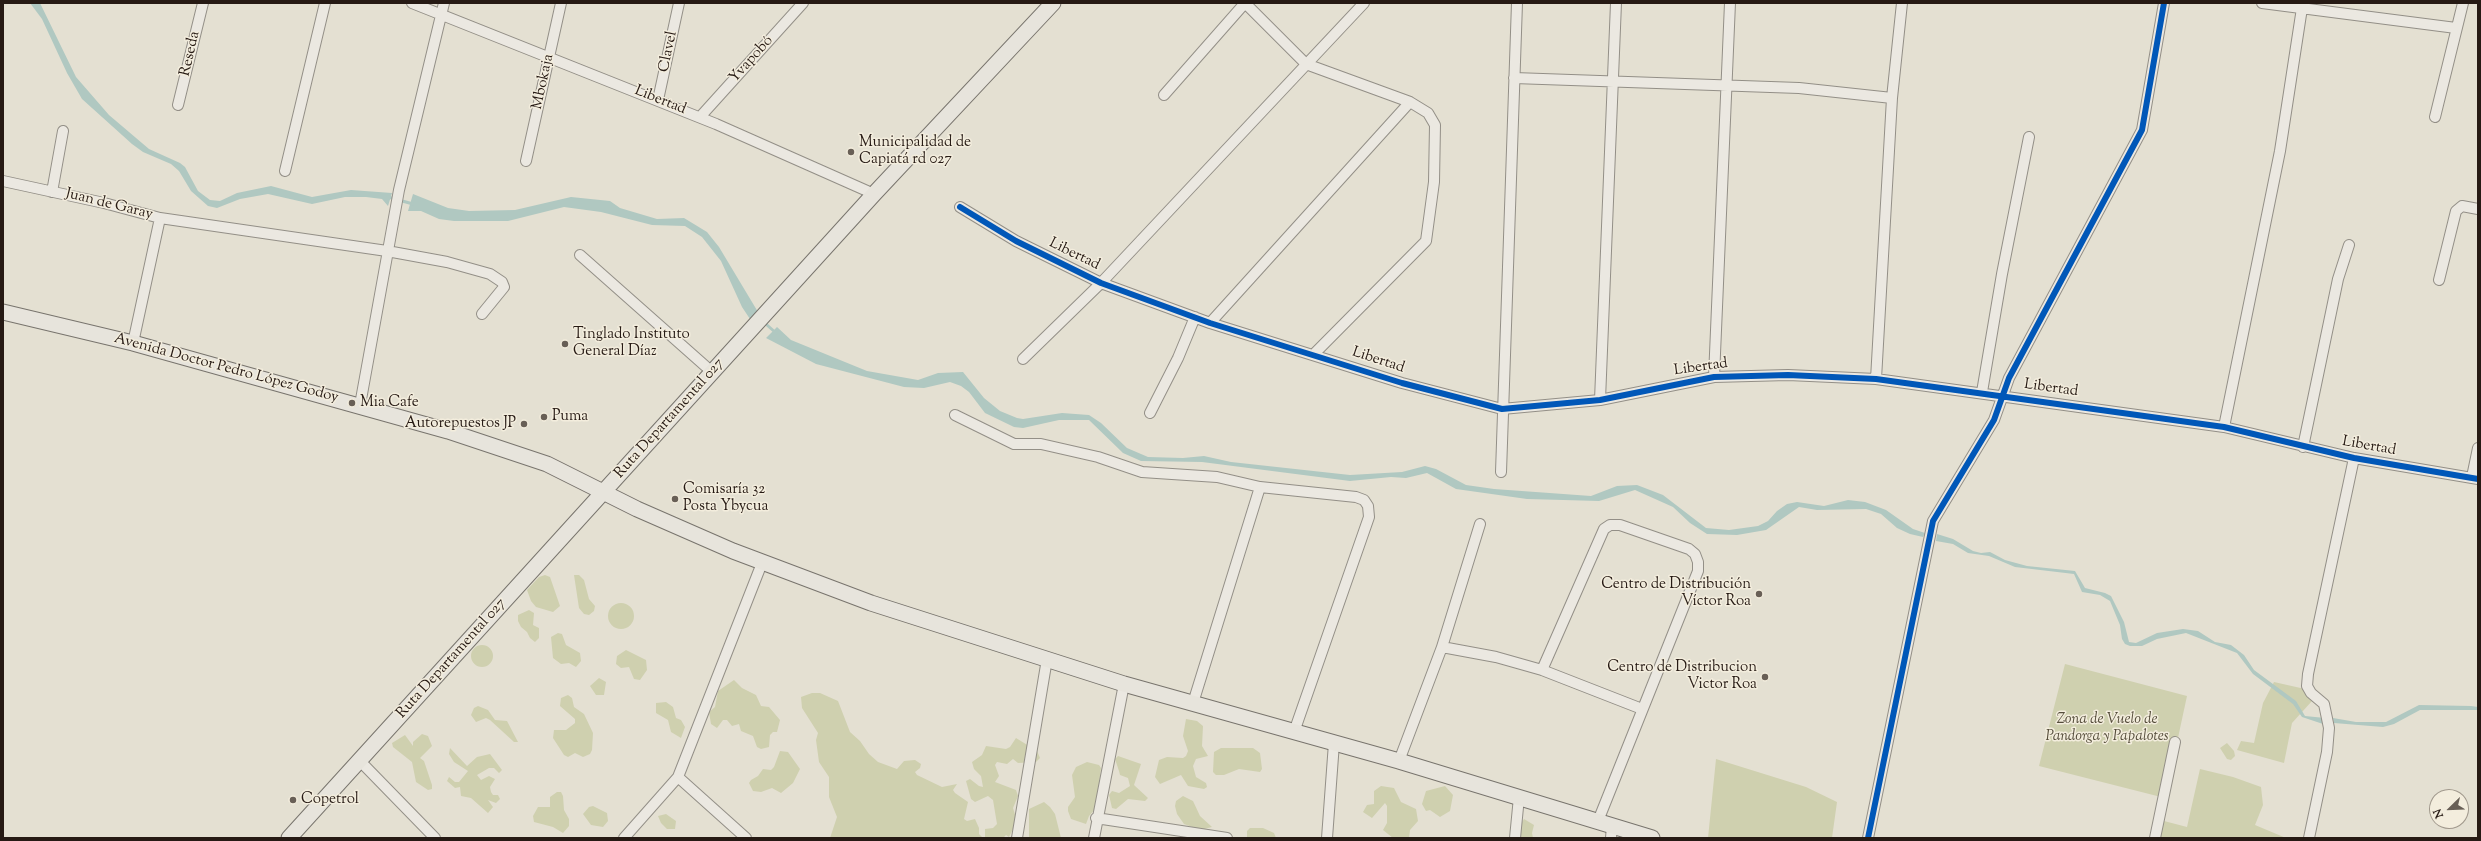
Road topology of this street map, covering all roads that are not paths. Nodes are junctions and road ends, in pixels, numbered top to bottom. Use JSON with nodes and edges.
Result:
{"nodes":[{"id":1,"x":203,"y":3,"type":"edge"},
{"id":2,"x":325,"y":3,"type":"edge"},
{"id":3,"x":412,"y":3,"type":"edge"},
{"id":4,"x":444,"y":3,"type":"edge"},
{"id":5,"x":561,"y":3,"type":"edge"},
{"id":6,"x":679,"y":3,"type":"edge"},
{"id":7,"x":803,"y":3,"type":"edge"},
{"id":8,"x":1053,"y":3,"type":"edge"},
{"id":9,"x":1245,"y":3,"type":"edge"},
{"id":10,"x":1364,"y":3,"type":"edge"},
{"id":11,"x":1517,"y":3,"type":"edge"},
{"id":12,"x":1616,"y":3,"type":"edge"},
{"id":13,"x":1730,"y":3,"type":"edge"},
{"id":14,"x":1902,"y":3,"type":"edge"},
{"id":15,"x":2164,"y":3,"type":"edge"},
{"id":16,"x":2262,"y":3,"type":"edge"},
{"id":17,"x":2463,"y":3,"type":"edge"},
{"id":18,"x":796,"y":7,"type":"edge"},
{"id":19,"x":2302,"y":8,"type":"junction"},
{"id":20,"x":442,"y":16,"type":"junction"},
{"id":21,"x":2456,"y":28,"type":"junction"},
{"id":22,"x":549,"y":58,"type":"junction"},
{"id":23,"x":1306,"y":64,"type":"junction"},
{"id":24,"x":1514,"y":78,"type":"junction"},
{"id":25,"x":1612,"y":82,"type":"junction"},
{"id":26,"x":1728,"y":85,"type":"junction"},
{"id":27,"x":1164,"y":95,"type":"dead end"},
{"id":28,"x":1892,"y":98,"type":"junction"},
{"id":29,"x":658,"y":100,"type":"junction"},
{"id":30,"x":1410,"y":102,"type":"junction"},
{"id":31,"x":178,"y":105,"type":"dead end"},
{"id":32,"x":700,"y":117,"type":"junction"},
{"id":33,"x":2435,"y":117,"type":"dead end"},
{"id":34,"x":63,"y":131,"type":"dead end"},
{"id":35,"x":2029,"y":137,"type":"dead end"},
{"id":36,"x":526,"y":161,"type":"dead end"},
{"id":37,"x":285,"y":171,"type":"dead end"},
{"id":38,"x":3,"y":181,"type":"edge"},
{"id":39,"x":52,"y":192,"type":"junction"},
{"id":40,"x":874,"y":194,"type":"junction"},
{"id":41,"x":960,"y":207,"type":"dead end"},
{"id":42,"x":2478,"y":209,"type":"edge"},
{"id":43,"x":160,"y":218,"type":"junction"},
{"id":44,"x":2349,"y":245,"type":"dead end"},
{"id":45,"x":387,"y":251,"type":"junction"},
{"id":46,"x":580,"y":255,"type":"dead end"},
{"id":47,"x":2439,"y":280,"type":"dead end"},
{"id":48,"x":1101,"y":283,"type":"junction"},
{"id":49,"x":3,"y":312,"type":"edge"},
{"id":50,"x":482,"y":314,"type":"dead end"},
{"id":51,"x":1195,"y":317,"type":"junction"},
{"id":52,"x":1210,"y":323,"type":"junction"},
{"id":53,"x":133,"y":343,"type":"junction"},
{"id":54,"x":1313,"y":355,"type":"junction"},
{"id":55,"x":1023,"y":359,"type":"dead end"},
{"id":56,"x":712,"y":372,"type":"junction"},
{"id":57,"x":1714,"y":376,"type":"junction"},
{"id":58,"x":1876,"y":379,"type":"junction"},
{"id":59,"x":1982,"y":392,"type":"junction"},
{"id":60,"x":2003,"y":395,"type":"junction"},
{"id":61,"x":1600,"y":400,"type":"junction"},
{"id":62,"x":360,"y":405,"type":"junction"},
{"id":63,"x":1502,"y":409,"type":"junction"},
{"id":64,"x":1150,"y":413,"type":"dead end"},
{"id":65,"x":955,"y":415,"type":"dead end"},
{"id":66,"x":2224,"y":427,"type":"junction"},
{"id":67,"x":2303,"y":447,"type":"junction"},
{"id":68,"x":2478,"y":448,"type":"edge"},
{"id":69,"x":2354,"y":458,"type":"junction"},
{"id":70,"x":1501,"y":472,"type":"dead end"},
{"id":71,"x":2475,"y":478,"type":"edge"},
{"id":72,"x":1260,"y":488,"type":"junction"},
{"id":73,"x":604,"y":491,"type":"junction"},
{"id":74,"x":1480,"y":524,"type":"dead end"},
{"id":75,"x":762,"y":563,"type":"junction"},
{"id":76,"x":1442,"y":647,"type":"junction"},
{"id":77,"x":1047,"y":659,"type":"junction"},
{"id":78,"x":1542,"y":670,"type":"junction"},
{"id":79,"x":1124,"y":684,"type":"junction"},
{"id":80,"x":1193,"y":703,"type":"junction"},
{"id":81,"x":1642,"y":709,"type":"junction"},
{"id":82,"x":1294,"y":732,"type":"junction"},
{"id":83,"x":2175,"y":742,"type":"dead end"},
{"id":84,"x":1334,"y":743,"type":"junction"},
{"id":85,"x":360,"y":761,"type":"junction"},
{"id":86,"x":1399,"y":761,"type":"junction"},
{"id":87,"x":678,"y":777,"type":"junction"},
{"id":88,"x":1519,"y":797,"type":"junction"},
{"id":89,"x":1096,"y":818,"type":"junction"},
{"id":90,"x":1598,"y":821,"type":"junction"},
{"id":91,"x":1612,"y":832,"type":"edge"},
{"id":92,"x":289,"y":838,"type":"edge"},
{"id":93,"x":435,"y":838,"type":"edge"},
{"id":94,"x":624,"y":838,"type":"edge"},
{"id":95,"x":746,"y":838,"type":"edge"},
{"id":96,"x":1017,"y":838,"type":"edge"},
{"id":97,"x":1094,"y":838,"type":"edge"},
{"id":98,"x":1227,"y":838,"type":"edge"},
{"id":99,"x":1327,"y":838,"type":"edge"},
{"id":100,"x":1515,"y":838,"type":"edge"},
{"id":101,"x":1652,"y":838,"type":"edge"},
{"id":102,"x":1868,"y":838,"type":"edge"},
{"id":103,"x":2155,"y":838,"type":"edge"},
{"id":104,"x":2309,"y":838,"type":"edge"}],
"edges":[{"from":1,"to":31,"type":"street","name":"Reseda"},
{"from":2,"to":37,"type":"street"},
{"from":3,"to":20,"type":"street","name":"Libertad"},
{"from":4,"to":20,"type":"street"},
{"from":5,"to":22,"type":"street","name":"Mbokaja"},
{"from":6,"to":29,"type":"street","name":"Clavel"},
{"from":7,"to":18,"type":"street","name":"Yvapobó"},
{"from":8,"to":40,"type":"main road","name":"Ruta Departamental 027"},
{"from":9,"to":23,"type":"street"},
{"from":9,"to":27,"type":"street"},
{"from":10,"to":23,"type":"street"},
{"from":11,"to":24,"type":"street"},
{"from":12,"to":25,"type":"street"},
{"from":13,"to":26,"type":"street"},
{"from":14,"to":28,"type":"street"},
{"from":15,"to":60,"type":"street"},
{"from":16,"to":19,"type":"street"},
{"from":17,"to":21,"type":"street"},
{"from":18,"to":32,"type":"street","name":"Yvapobó"},
{"from":19,"to":21,"type":"street"},
{"from":19,"to":66,"type":"street"},
{"from":20,"to":22,"type":"street","name":"Libertad"},
{"from":20,"to":45,"type":"street"},
{"from":21,"to":33,"type":"street"},
{"from":22,"to":29,"type":"street","name":"Libertad"},
{"from":22,"to":36,"type":"street","name":"Mbokaja"},
{"from":23,"to":30,"type":"street"},
{"from":23,"to":48,"type":"street"},
{"from":24,"to":25,"type":"street"},
{"from":24,"to":63,"type":"street"},
{"from":25,"to":26,"type":"street"},
{"from":25,"to":61,"type":"street"},
{"from":26,"to":28,"type":"street"},
{"from":26,"to":57,"type":"street"},
{"from":28,"to":58,"type":"street"},
{"from":29,"to":32,"type":"street","name":"Libertad"},
{"from":30,"to":52,"type":"street"},
{"from":30,"to":54,"type":"street"},
{"from":32,"to":40,"type":"street","name":"Libertad"},
{"from":34,"to":39,"type":"street"},
{"from":35,"to":59,"type":"street"},
{"from":38,"to":39,"type":"street","name":"Juan de Garay"},
{"from":39,"to":43,"type":"street","name":"Juan de Garay"},
{"from":40,"to":56,"type":"main road","name":"Ruta Departamental 027"},
{"from":41,"to":48,"type":"street","name":"Libertad"},
{"from":42,"to":47,"type":"street"},
{"from":43,"to":45,"type":"street"},
{"from":43,"to":53,"type":"street","name":"Juan de Garay"},
{"from":44,"to":67,"type":"street"},
{"from":45,"to":50,"type":"street"},
{"from":45,"to":62,"type":"street"},
{"from":46,"to":56,"type":"street"},
{"from":48,"to":51,"type":"street","name":"Libertad"},
{"from":48,"to":55,"type":"street"},
{"from":49,"to":53,"type":"main road","name":"Avenida Doctor Pedro López Godoy"},
{"from":51,"to":52,"type":"street","name":"Libertad"},
{"from":51,"to":64,"type":"street"},
{"from":52,"to":54,"type":"street","name":"Libertad"},
{"from":53,"to":62,"type":"main road","name":"Avenida Doctor Pedro López Godoy"},
{"from":54,"to":63,"type":"street","name":"Libertad"},
{"from":56,"to":73,"type":"main road","name":"Ruta Departamental 027"},
{"from":57,"to":58,"type":"street","name":"Libertad"},
{"from":57,"to":61,"type":"street","name":"Libertad"},
{"from":58,"to":59,"type":"street","name":"Libertad"},
{"from":59,"to":60,"type":"street","name":"Libertad"},
{"from":60,"to":66,"type":"street","name":"Libertad"},
{"from":60,"to":102,"type":"street"},
{"from":61,"to":63,"type":"street","name":"Libertad"},
{"from":62,"to":73,"type":"main road","name":"Avenida Doctor Pedro López Godoy"},
{"from":63,"to":70,"type":"street"},
{"from":65,"to":72,"type":"street"},
{"from":66,"to":67,"type":"street","name":"Libertad"},
{"from":67,"to":69,"type":"street","name":"Libertad"},
{"from":68,"to":71,"type":"street"},
{"from":69,"to":71,"type":"street","name":"Libertad"},
{"from":69,"to":104,"type":"street"},
{"from":72,"to":80,"type":"street"},
{"from":72,"to":82,"type":"street"},
{"from":73,"to":75,"type":"main road","name":"Avenida Doctor Pedro López Godoy"},
{"from":73,"to":85,"type":"main road","name":"Ruta Departamental 027"},
{"from":74,"to":76,"type":"street"},
{"from":75,"to":77,"type":"main road","name":"Avenida Doctor Pedro López Godoy"},
{"from":75,"to":87,"type":"street"},
{"from":76,"to":78,"type":"street"},
{"from":76,"to":86,"type":"street"},
{"from":77,"to":79,"type":"main road","name":"Avenida Doctor Pedro López Godoy"},
{"from":77,"to":96,"type":"street"},
{"from":78,"to":81,"type":"street"},
{"from":78,"to":81,"type":"street"},
{"from":79,"to":80,"type":"main road","name":"Avenida Doctor Pedro López Godoy"},
{"from":79,"to":89,"type":"street"},
{"from":80,"to":82,"type":"main road","name":"Avenida Doctor Pedro López Godoy"},
{"from":81,"to":90,"type":"street"},
{"from":82,"to":84,"type":"main road","name":"Avenida Doctor Pedro López Godoy"},
{"from":83,"to":103,"type":"street"},
{"from":84,"to":86,"type":"main road","name":"Avenida Doctor Pedro López Godoy"},
{"from":84,"to":99,"type":"street"},
{"from":85,"to":92,"type":"main road","name":"Ruta Departamental 027"},
{"from":85,"to":93,"type":"street"},
{"from":86,"to":88,"type":"main road","name":"Avenida Doctor Pedro López Godoy"},
{"from":87,"to":94,"type":"street"},
{"from":87,"to":95,"type":"street"},
{"from":88,"to":90,"type":"main road","name":"Avenida Doctor Pedro López Godoy"},
{"from":88,"to":100,"type":"street"},
{"from":89,"to":97,"type":"street"},
{"from":89,"to":98,"type":"street"},
{"from":90,"to":91,"type":"main road","name":"Avenida Doctor Pedro López Godoy"},
{"from":91,"to":101,"type":"main road","name":"Avenida Doctor Pedro López Godoy"}]}
